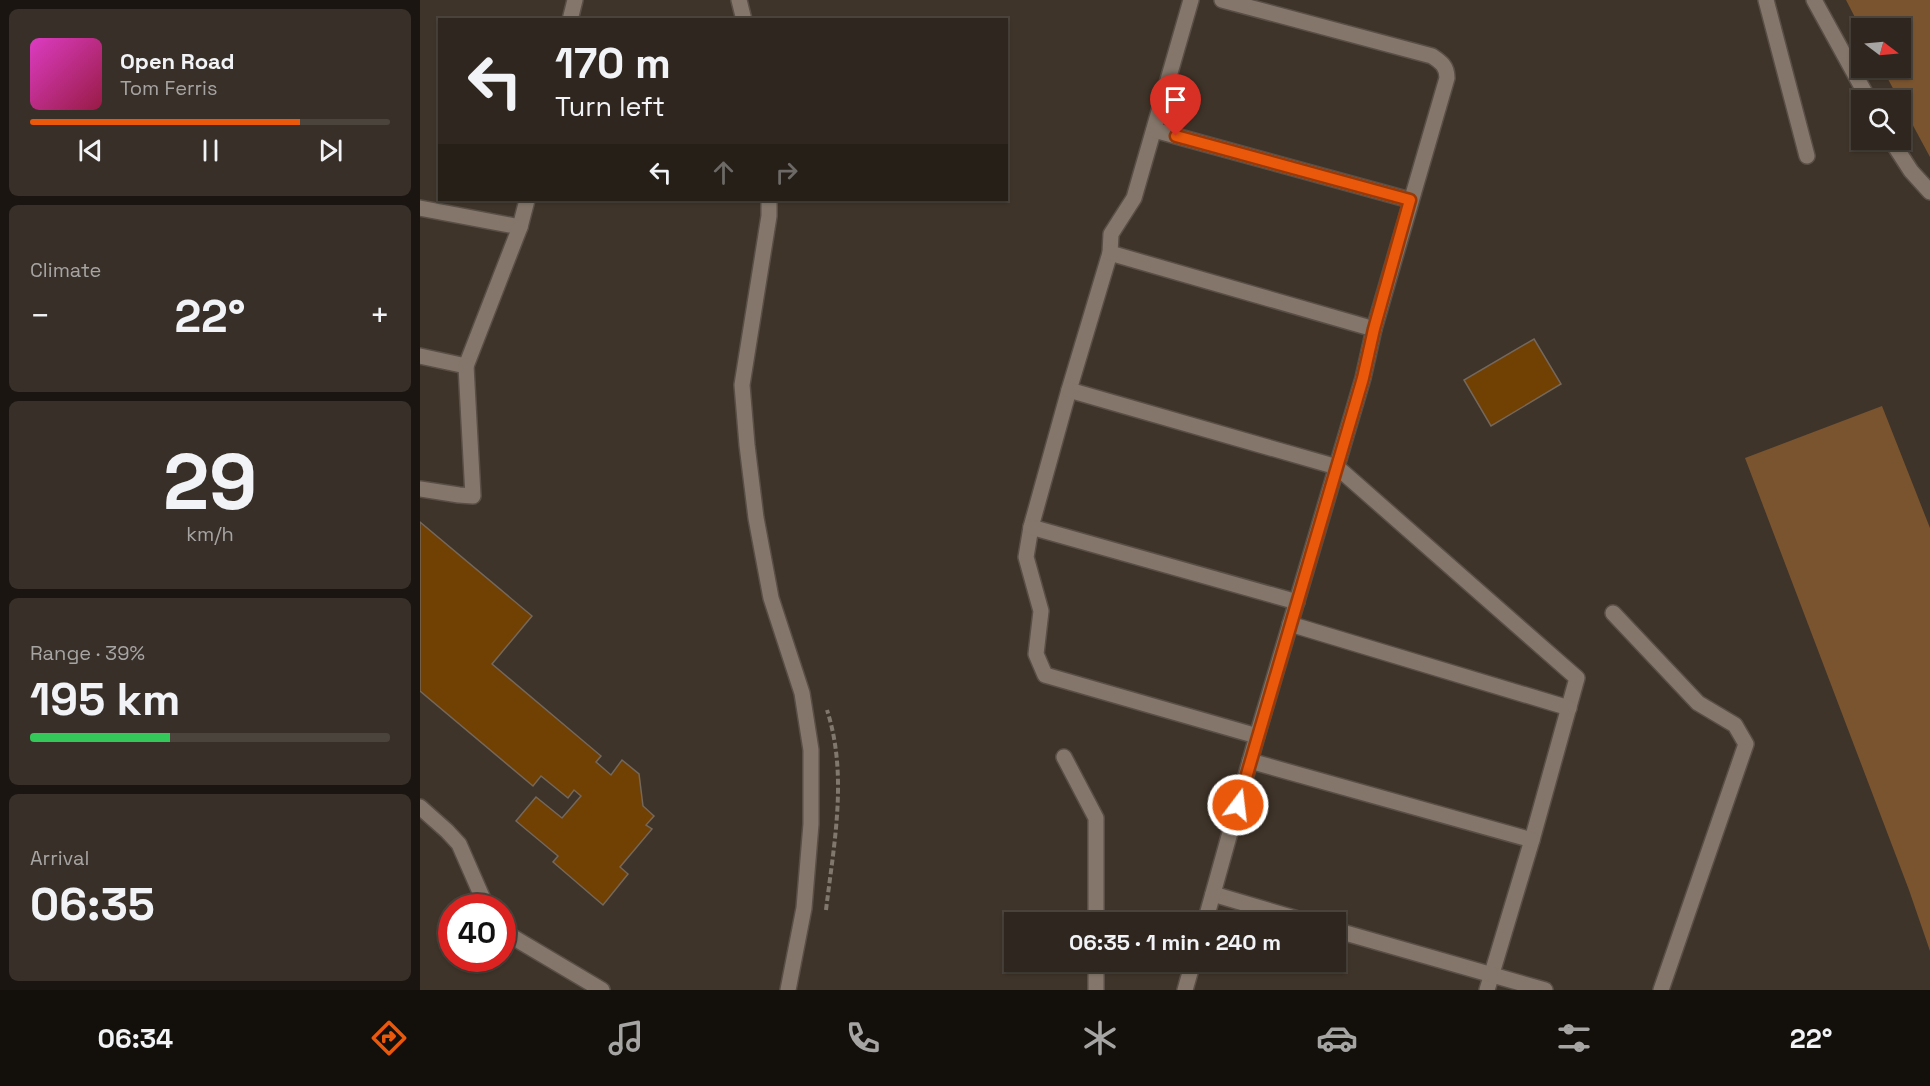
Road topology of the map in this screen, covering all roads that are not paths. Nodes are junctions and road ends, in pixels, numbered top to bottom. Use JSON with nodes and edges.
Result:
{"nodes":[{"id":1,"x":575,"y":0,"type":"edge"},
{"id":2,"x":740,"y":0,"type":"edge"},
{"id":3,"x":1191,"y":0,"type":"edge"},
{"id":4,"x":1221,"y":0,"type":"edge"},
{"id":5,"x":1766,"y":0,"type":"edge"},
{"id":6,"x":1814,"y":0,"type":"edge"},
{"id":7,"x":570,"y":18,"type":"edge"},
{"id":8,"x":744,"y":18,"type":"edge"},
{"id":9,"x":1864,"y":90,"type":"edge"},
{"id":10,"x":1154,"y":130,"type":"junction"},
{"id":11,"x":1897,"y":150,"type":"edge"},
{"id":12,"x":1807,"y":156,"type":"dead end"},
{"id":13,"x":1930,"y":192,"type":"edge"},
{"id":14,"x":1410,"y":200,"type":"junction"},
{"id":15,"x":527,"y":201,"type":"edge"},
{"id":16,"x":769,"y":201,"type":"edge"},
{"id":17,"x":420,"y":208,"type":"edge"},
{"id":18,"x":520,"y":227,"type":"junction"},
{"id":19,"x":1110,"y":253,"type":"junction"},
{"id":20,"x":1374,"y":329,"type":"junction"},
{"id":21,"x":420,"y":356,"type":"edge"},
{"id":22,"x":466,"y":366,"type":"junction"},
{"id":23,"x":1069,"y":390,"type":"junction"},
{"id":24,"x":1337,"y":468,"type":"junction"},
{"id":25,"x":420,"y":489,"type":"edge"},
{"id":26,"x":1031,"y":527,"type":"junction"},
{"id":27,"x":1297,"y":602,"type":"junction"},
{"id":28,"x":1613,"y":613,"type":"dead end"},
{"id":29,"x":1290,"y":624,"type":"junction"},
{"id":30,"x":1569,"y":708,"type":"junction"},
{"id":31,"x":1257,"y":736,"type":"junction"},
{"id":32,"x":1064,"y":757,"type":"dead end"},
{"id":33,"x":1250,"y":760,"type":"junction"},
{"id":34,"x":420,"y":807,"type":"edge"},
{"id":35,"x":1532,"y":840,"type":"junction"},
{"id":36,"x":481,"y":894,"type":"edge"},
{"id":37,"x":1213,"y":894,"type":"junction"},
{"id":38,"x":1096,"y":912,"type":"edge"},
{"id":39,"x":1208,"y":912,"type":"edge"},
{"id":40,"x":1274,"y":912,"type":"edge"},
{"id":41,"x":1346,"y":933,"type":"edge"},
{"id":42,"x":516,"y":939,"type":"edge"},
{"id":43,"x":1096,"y":972,"type":"edge"},
{"id":44,"x":1190,"y":972,"type":"edge"},
{"id":45,"x":1492,"y":974,"type":"junction"},
{"id":46,"x":602,"y":990,"type":"edge"},
{"id":47,"x":788,"y":990,"type":"edge"},
{"id":48,"x":1096,"y":990,"type":"edge"},
{"id":49,"x":1185,"y":990,"type":"edge"},
{"id":50,"x":1487,"y":990,"type":"edge"},
{"id":51,"x":1545,"y":990,"type":"edge"},
{"id":52,"x":1661,"y":990,"type":"edge"}],
"edges":[{"from":1,"to":7,"type":"street"},
{"from":2,"to":8,"type":"street"},
{"from":3,"to":10,"type":"street"},
{"from":4,"to":14,"type":"street"},
{"from":5,"to":12,"type":"street"},
{"from":6,"to":9,"type":"street"},
{"from":10,"to":14,"type":"street"},
{"from":10,"to":19,"type":"street"},
{"from":11,"to":13,"type":"street"},
{"from":14,"to":20,"type":"street"},
{"from":15,"to":18,"type":"street"},
{"from":16,"to":47,"type":"street"},
{"from":17,"to":18,"type":"street"},
{"from":18,"to":22,"type":"street"},
{"from":19,"to":20,"type":"street"},
{"from":19,"to":23,"type":"street"},
{"from":20,"to":24,"type":"street"},
{"from":21,"to":22,"type":"street"},
{"from":22,"to":25,"type":"street"},
{"from":23,"to":24,"type":"street"},
{"from":23,"to":26,"type":"street"},
{"from":24,"to":27,"type":"street"},
{"from":24,"to":30,"type":"street"},
{"from":26,"to":27,"type":"street"},
{"from":26,"to":31,"type":"street"},
{"from":27,"to":29,"type":"street"},
{"from":28,"to":52,"type":"street"},
{"from":29,"to":30,"type":"street"},
{"from":29,"to":31,"type":"street"},
{"from":30,"to":35,"type":"street"},
{"from":31,"to":33,"type":"street"},
{"from":32,"to":38,"type":"street"},
{"from":33,"to":35,"type":"street"},
{"from":33,"to":37,"type":"street"},
{"from":34,"to":36,"type":"street"},
{"from":35,"to":45,"type":"street"},
{"from":37,"to":39,"type":"street"},
{"from":37,"to":40,"type":"street"},
{"from":41,"to":45,"type":"street"},
{"from":42,"to":46,"type":"street"},
{"from":43,"to":48,"type":"street"},
{"from":44,"to":49,"type":"street"},
{"from":45,"to":50,"type":"street"},
{"from":45,"to":51,"type":"street"}]}
